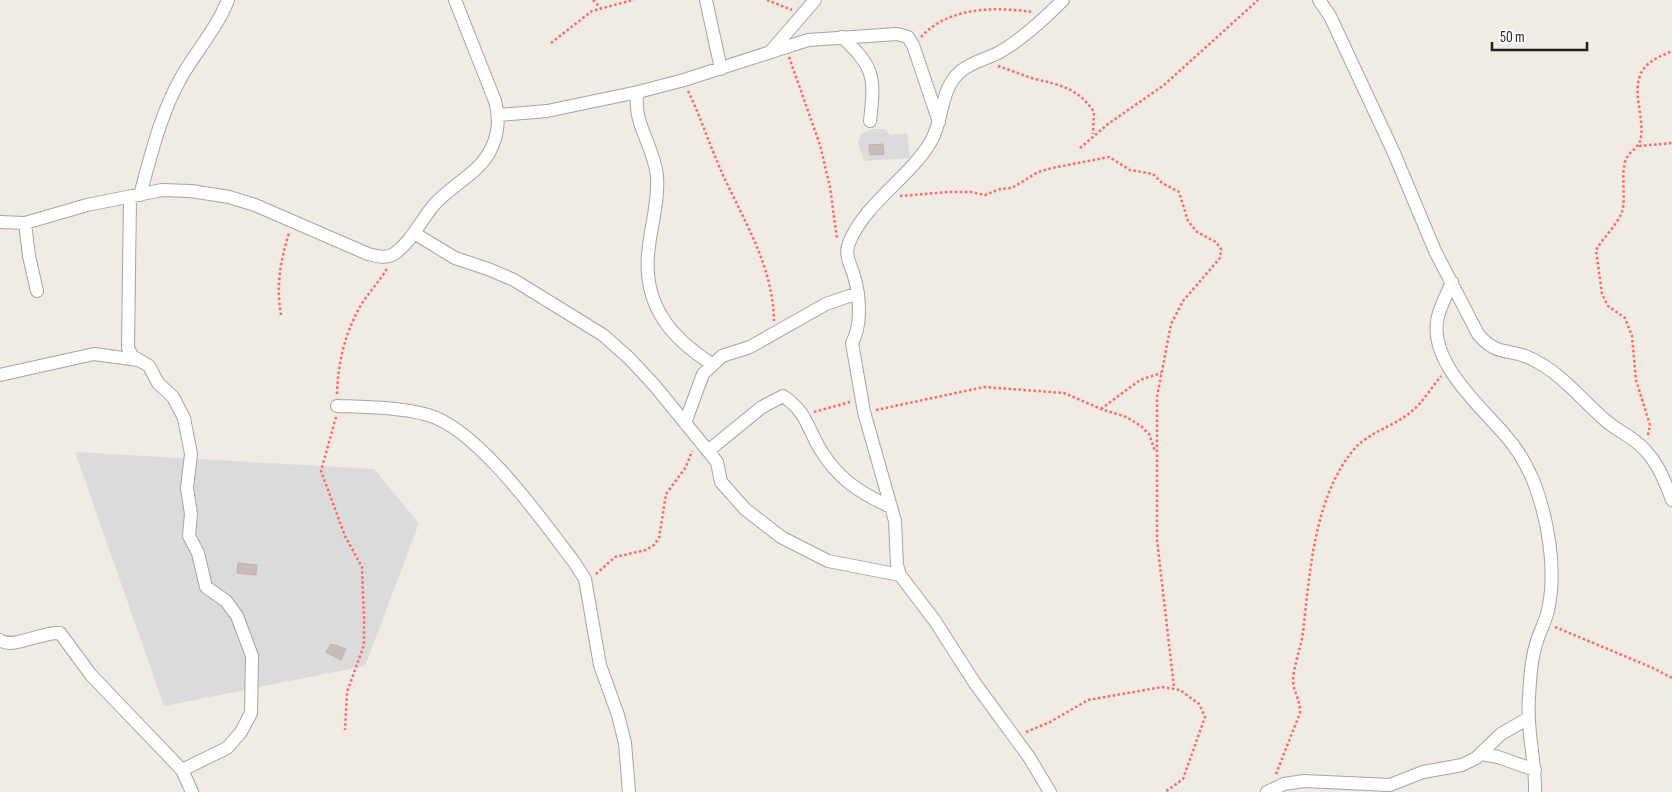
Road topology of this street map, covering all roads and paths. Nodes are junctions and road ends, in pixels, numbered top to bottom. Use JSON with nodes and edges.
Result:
{"nodes":[{"id":1,"x":228,"y":0,"type":"edge"},
{"id":2,"x":455,"y":0,"type":"edge"},
{"id":3,"x":593,"y":0,"type":"edge"},
{"id":4,"x":633,"y":0,"type":"edge"},
{"id":5,"x":706,"y":0,"type":"edge"},
{"id":6,"x":767,"y":0,"type":"edge"},
{"id":7,"x":815,"y":0,"type":"edge"},
{"id":8,"x":1063,"y":0,"type":"edge"},
{"id":9,"x":1258,"y":0,"type":"edge"},
{"id":10,"x":1319,"y":0,"type":"edge"},
{"id":11,"x":601,"y":8,"type":"junction"},
{"id":12,"x":1050,"y":14,"type":"junction"},
{"id":13,"x":801,"y":18,"type":"junction"},
{"id":14,"x":842,"y":37,"type":"junction"},
{"id":15,"x":551,"y":43,"type":"dead end"},
{"id":16,"x":913,"y":45,"type":"junction"},
{"id":17,"x":784,"y":47,"type":"junction"},
{"id":18,"x":771,"y":51,"type":"junction"},
{"id":19,"x":1672,"y":51,"type":"edge"},
{"id":20,"x":979,"y":60,"type":"junction"},
{"id":21,"x":721,"y":69,"type":"junction"},
{"id":22,"x":684,"y":80,"type":"junction"},
{"id":23,"x":638,"y":92,"type":"junction"},
{"id":24,"x":499,"y":115,"type":"junction"},
{"id":25,"x":870,"y":121,"type":"dead end"},
{"id":26,"x":939,"y":123,"type":"junction"},
{"id":27,"x":1093,"y":136,"type":"junction"},
{"id":28,"x":1672,"y":143,"type":"edge"},
{"id":29,"x":1638,"y":146,"type":"junction"},
{"id":30,"x":1080,"y":148,"type":"dead end"},
{"id":31,"x":135,"y":196,"type":"junction"},
{"id":32,"x":881,"y":198,"type":"junction"},
{"id":33,"x":0,"y":222,"type":"edge"},
{"id":34,"x":293,"y":222,"type":"junction"},
{"id":35,"x":25,"y":223,"type":"junction"},
{"id":36,"x":414,"y":233,"type":"junction"},
{"id":37,"x":393,"y":254,"type":"junction"},
{"id":38,"x":847,"y":255,"type":"junction"},
{"id":39,"x":1452,"y":282,"type":"junction"},
{"id":40,"x":37,"y":291,"type":"dead end"},
{"id":41,"x":858,"y":293,"type":"junction"},
{"id":42,"x":281,"y":315,"type":"dead end"},
{"id":43,"x":774,"y":334,"type":"junction"},
{"id":44,"x":138,"y":360,"type":"junction"},
{"id":45,"x":712,"y":364,"type":"junction"},
{"id":46,"x":1449,"y":366,"type":"junction"},
{"id":47,"x":1162,"y":373,"type":"junction"},
{"id":48,"x":0,"y":376,"type":"edge"},
{"id":49,"x":862,"y":391,"type":"junction"},
{"id":50,"x":336,"y":406,"type":"junction"},
{"id":51,"x":1101,"y":410,"type":"junction"},
{"id":52,"x":864,"y":412,"type":"junction"},
{"id":53,"x":804,"y":416,"type":"junction"},
{"id":54,"x":685,"y":423,"type":"junction"},
{"id":55,"x":696,"y":438,"type":"junction"},
{"id":56,"x":1644,"y":449,"type":"junction"},
{"id":57,"x":708,"y":451,"type":"junction"},
{"id":58,"x":1157,"y":455,"type":"junction"},
{"id":59,"x":1672,"y":500,"type":"edge"},
{"id":60,"x":891,"y":507,"type":"junction"},
{"id":61,"x":900,"y":575,"type":"junction"},
{"id":62,"x":585,"y":579,"type":"junction"},
{"id":63,"x":1545,"y":622,"type":"junction"},
{"id":64,"x":0,"y":640,"type":"edge"},
{"id":65,"x":1672,"y":678,"type":"edge"},
{"id":66,"x":1174,"y":687,"type":"junction"},
{"id":67,"x":1527,"y":719,"type":"junction"},
{"id":68,"x":345,"y":730,"type":"dead end"},
{"id":69,"x":1014,"y":736,"type":"junction"},
{"id":70,"x":1481,"y":754,"type":"junction"},
{"id":71,"x":182,"y":770,"type":"junction"},
{"id":72,"x":1535,"y":770,"type":"junction"},
{"id":73,"x":192,"y":792,"type":"edge"},
{"id":74,"x":629,"y":792,"type":"edge"},
{"id":75,"x":1050,"y":792,"type":"edge"},
{"id":76,"x":1165,"y":792,"type":"edge"},
{"id":77,"x":1267,"y":792,"type":"edge"},
{"id":78,"x":1535,"y":792,"type":"edge"}],
"edges":[{"from":1,"to":31,"type":"street"},
{"from":2,"to":24,"type":"street"},
{"from":3,"to":11,"type":"path"},
{"from":4,"to":11,"type":"path"},
{"from":5,"to":21,"type":"street"},
{"from":6,"to":13,"type":"path"},
{"from":7,"to":13,"type":"street"},
{"from":8,"to":12,"type":"street"},
{"from":9,"to":27,"type":"path"},
{"from":10,"to":39,"type":"street"},
{"from":11,"to":15,"type":"path"},
{"from":12,"to":16,"type":"path"},
{"from":12,"to":20,"type":"street"},
{"from":13,"to":18,"type":"street"},
{"from":14,"to":16,"type":"street"},
{"from":14,"to":17,"type":"street"},
{"from":14,"to":25,"type":"street"},
{"from":16,"to":26,"type":"street"},
{"from":17,"to":18,"type":"street"},
{"from":17,"to":38,"type":"path"},
{"from":18,"to":21,"type":"street"},
{"from":19,"to":29,"type":"path"},
{"from":20,"to":26,"type":"street"},
{"from":20,"to":27,"type":"path"},
{"from":21,"to":22,"type":"street"},
{"from":22,"to":23,"type":"street"},
{"from":22,"to":43,"type":"path"},
{"from":23,"to":24,"type":"street"},
{"from":23,"to":45,"type":"street"},
{"from":24,"to":36,"type":"street"},
{"from":26,"to":32,"type":"street"},
{"from":27,"to":30,"type":"path"},
{"from":28,"to":29,"type":"path"},
{"from":29,"to":56,"type":"path"},
{"from":31,"to":34,"type":"street"},
{"from":31,"to":35,"type":"street"},
{"from":31,"to":44,"type":"street"},
{"from":32,"to":38,"type":"street"},
{"from":32,"to":47,"type":"path"},
{"from":33,"to":35,"type":"street"},
{"from":34,"to":37,"type":"street"},
{"from":34,"to":42,"type":"path"},
{"from":35,"to":40,"type":"street"},
{"from":36,"to":37,"type":"street"},
{"from":36,"to":54,"type":"street"},
{"from":37,"to":50,"type":"path"},
{"from":38,"to":41,"type":"street"},
{"from":39,"to":46,"type":"street"},
{"from":39,"to":56,"type":"street"},
{"from":41,"to":43,"type":"street"},
{"from":41,"to":49,"type":"street"},
{"from":43,"to":45,"type":"street"},
{"from":44,"to":48,"type":"street"},
{"from":44,"to":71,"type":"street"},
{"from":45,"to":54,"type":"street"},
{"from":46,"to":63,"type":"street"},
{"from":46,"to":77,"type":"path"},
{"from":47,"to":51,"type":"path"},
{"from":47,"to":58,"type":"path"},
{"from":49,"to":52,"type":"street"},
{"from":49,"to":53,"type":"path"},
{"from":50,"to":62,"type":"street"},
{"from":50,"to":68,"type":"path"},
{"from":51,"to":52,"type":"path"},
{"from":51,"to":58,"type":"path"},
{"from":52,"to":60,"type":"street"},
{"from":53,"to":57,"type":"street"},
{"from":53,"to":60,"type":"street"},
{"from":54,"to":55,"type":"street"},
{"from":55,"to":57,"type":"street"},
{"from":55,"to":62,"type":"path"},
{"from":56,"to":59,"type":"street"},
{"from":57,"to":61,"type":"street"},
{"from":58,"to":66,"type":"path"},
{"from":60,"to":61,"type":"street"},
{"from":61,"to":69,"type":"street"},
{"from":62,"to":74,"type":"street"},
{"from":63,"to":65,"type":"path"},
{"from":63,"to":67,"type":"street"},
{"from":64,"to":71,"type":"street"},
{"from":66,"to":69,"type":"path"},
{"from":66,"to":76,"type":"path"},
{"from":67,"to":70,"type":"street"},
{"from":67,"to":72,"type":"street"},
{"from":69,"to":75,"type":"street"},
{"from":70,"to":72,"type":"street"},
{"from":70,"to":77,"type":"street"},
{"from":71,"to":73,"type":"street"},
{"from":72,"to":78,"type":"street"}]}
